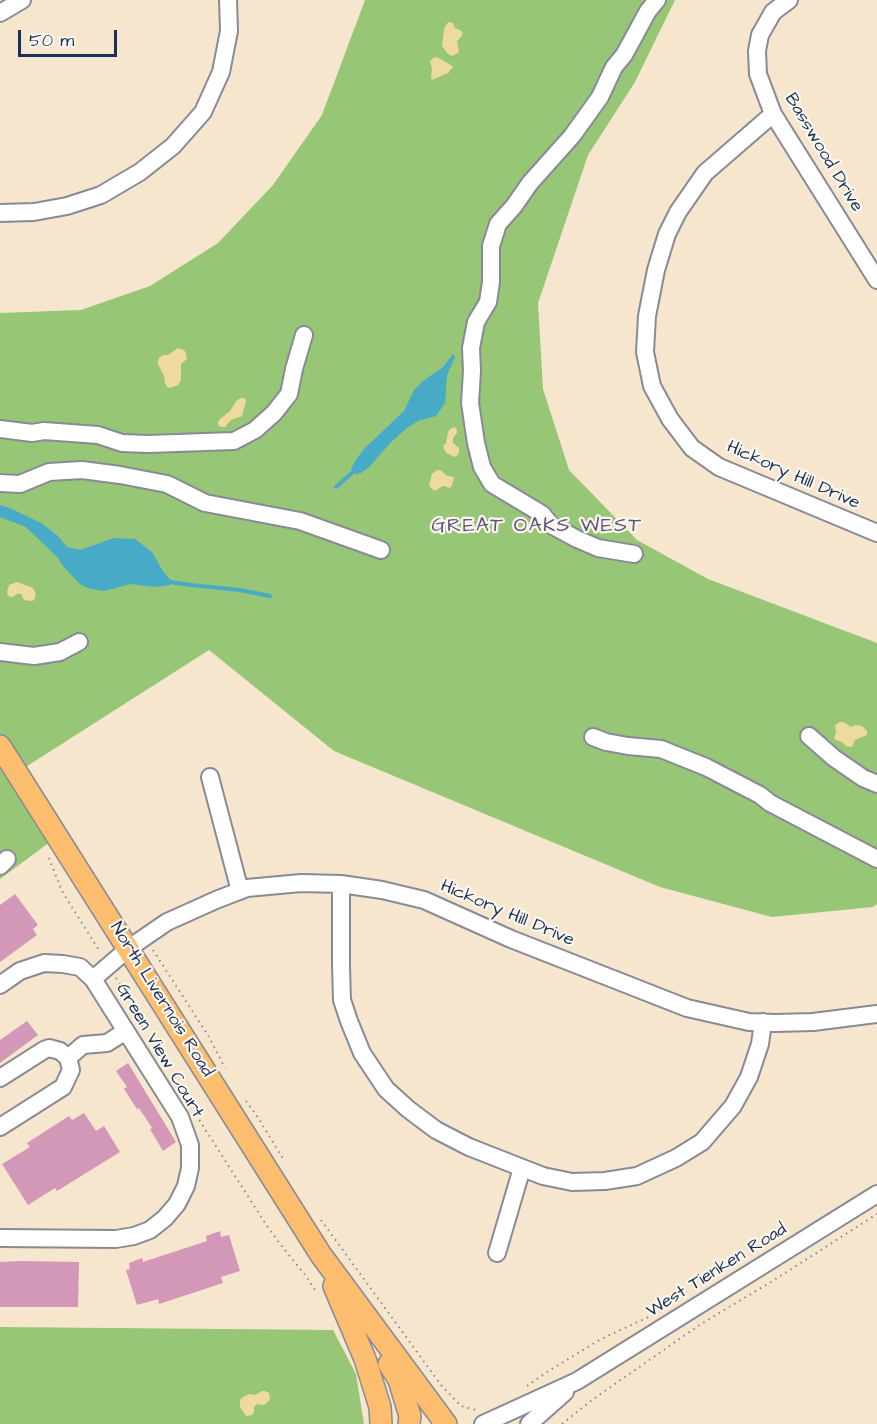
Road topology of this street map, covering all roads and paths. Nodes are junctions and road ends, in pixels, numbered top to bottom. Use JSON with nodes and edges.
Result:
{"nodes":[{"id":1,"x":22,"y":0,"type":"edge"},
{"id":2,"x":228,"y":0,"type":"edge"},
{"id":3,"x":657,"y":0,"type":"edge"},
{"id":4,"x":789,"y":0,"type":"edge"},
{"id":5,"x":0,"y":13,"type":"edge"},
{"id":6,"x":773,"y":114,"type":"junction"},
{"id":7,"x":0,"y":213,"type":"edge"},
{"id":8,"x":877,"y":280,"type":"edge"},
{"id":9,"x":304,"y":335,"type":"dead end"},
{"id":10,"x":0,"y":429,"type":"edge"},
{"id":11,"x":0,"y":483,"type":"edge"},
{"id":12,"x":877,"y":533,"type":"edge"},
{"id":13,"x":381,"y":550,"type":"dead end"},
{"id":14,"x":634,"y":554,"type":"dead end"},
{"id":15,"x":79,"y":642,"type":"dead end"},
{"id":16,"x":0,"y":652,"type":"edge"},
{"id":17,"x":809,"y":736,"type":"dead end"},
{"id":18,"x":593,"y":737,"type":"dead end"},
{"id":19,"x":0,"y":746,"type":"edge"},
{"id":20,"x":210,"y":777,"type":"dead end"},
{"id":21,"x":877,"y":784,"type":"edge"},
{"id":22,"x":49,"y":857,"type":"dead end"},
{"id":23,"x":877,"y":859,"type":"edge"},
{"id":24,"x":341,"y":884,"type":"junction"},
{"id":25,"x":240,"y":891,"type":"junction"},
{"id":26,"x":137,"y":943,"type":"junction"},
{"id":27,"x":108,"y":965,"type":"junction"},
{"id":28,"x":93,"y":979,"type":"junction"},
{"id":29,"x":0,"y":985,"type":"edge"},
{"id":30,"x":877,"y":1014,"type":"edge"},
{"id":31,"x":763,"y":1022,"type":"junction"},
{"id":32,"x":126,"y":1031,"type":"junction"},
{"id":33,"x":146,"y":1035,"type":"dead end"},
{"id":34,"x":68,"y":1058,"type":"junction"},
{"id":35,"x":224,"y":1067,"type":"dead end"},
{"id":36,"x":0,"y":1078,"type":"edge"},
{"id":37,"x":241,"y":1095,"type":"dead end"},
{"id":38,"x":191,"y":1108,"type":"dead end"},
{"id":39,"x":0,"y":1127,"type":"edge"},
{"id":40,"x":285,"y":1163,"type":"dead end"},
{"id":41,"x":522,"y":1168,"type":"junction"},
{"id":42,"x":877,"y":1194,"type":"edge"},
{"id":43,"x":877,"y":1214,"type":"edge"},
{"id":44,"x":320,"y":1219,"type":"dead end"},
{"id":45,"x":0,"y":1238,"type":"edge"},
{"id":46,"x":497,"y":1253,"type":"dead end"},
{"id":47,"x":321,"y":1255,"type":"junction"},
{"id":48,"x":317,"y":1292,"type":"dead end"},
{"id":49,"x":664,"y":1309,"type":"dead end"},
{"id":50,"x":346,"y":1314,"type":"junction"},
{"id":51,"x":577,"y":1381,"type":"junction"},
{"id":52,"x":525,"y":1388,"type":"dead end"},
{"id":53,"x":482,"y":1416,"type":"edge"},
{"id":54,"x":381,"y":1424,"type":"edge"},
{"id":55,"x":410,"y":1424,"type":"edge"},
{"id":56,"x":446,"y":1424,"type":"edge"},
{"id":57,"x":529,"y":1424,"type":"edge"},
{"id":58,"x":562,"y":1424,"type":"edge"}],
"edges":[{"from":1,"to":5,"type":"street"},
{"from":2,"to":7,"type":"street"},
{"from":3,"to":14,"type":"street"},
{"from":4,"to":6,"type":"street","name":"Basswood Drive"},
{"from":6,"to":8,"type":"street","name":"Basswood Drive"},
{"from":6,"to":12,"type":"street","name":"Hickory Hill Drive"},
{"from":9,"to":10,"type":"street"},
{"from":11,"to":13,"type":"street"},
{"from":15,"to":16,"type":"street"},
{"from":17,"to":21,"type":"street"},
{"from":18,"to":23,"type":"street"},
{"from":19,"to":26,"type":"main road","name":"North Livernois Road"},
{"from":20,"to":25,"type":"street"},
{"from":22,"to":27,"type":"path"},
{"from":24,"to":25,"type":"street","name":"Hickory Hill Drive"},
{"from":24,"to":31,"type":"street","name":"Hickory Hill Drive"},
{"from":24,"to":41,"type":"street"},
{"from":25,"to":26,"type":"street","name":"Hickory Hill Drive"},
{"from":26,"to":27,"type":"street","name":"Green View Court"},
{"from":26,"to":35,"type":"path"},
{"from":26,"to":47,"type":"main road","name":"North Livernois Road"},
{"from":27,"to":28,"type":"street","name":"Green View Court"},
{"from":27,"to":33,"type":"path"},
{"from":28,"to":29,"type":"street","name":"Green View Court"},
{"from":28,"to":32,"type":"street","name":"Green View Court"},
{"from":30,"to":31,"type":"street","name":"Hickory Hill Drive"},
{"from":31,"to":41,"type":"street"},
{"from":32,"to":34,"type":"street"},
{"from":32,"to":45,"type":"street","name":"Green View Court"},
{"from":34,"to":36,"type":"street"},
{"from":34,"to":39,"type":"street"},
{"from":37,"to":40,"type":"path"},
{"from":38,"to":48,"type":"path"},
{"from":41,"to":46,"type":"street"},
{"from":42,"to":51,"type":"street","name":"West Tienken Road"},
{"from":43,"to":58,"type":"path"},
{"from":44,"to":53,"type":"path"},
{"from":47,"to":50,"type":"main road","name":"North Livernois Road"},
{"from":47,"to":56,"type":"main road","name":"North Livernois Road"},
{"from":49,"to":52,"type":"path"},
{"from":50,"to":54,"type":"main road"},
{"from":50,"to":55,"type":"main road","name":"North Livernois Road"},
{"from":51,"to":53,"type":"street","name":"West Tienken Road"},
{"from":51,"to":57,"type":"street","name":"West Tienken Road"}]}
